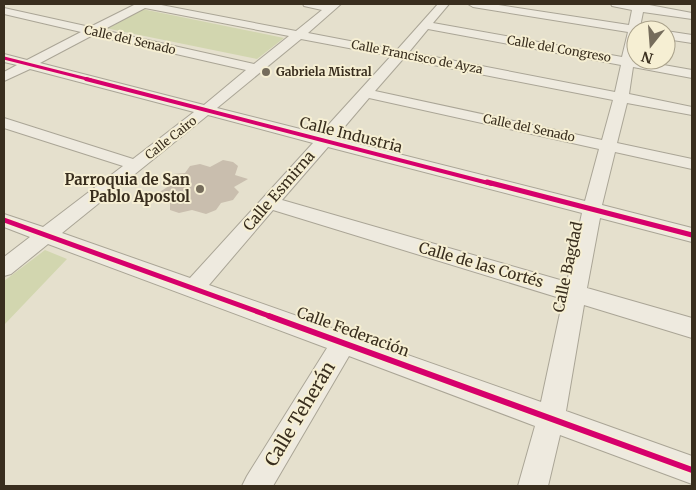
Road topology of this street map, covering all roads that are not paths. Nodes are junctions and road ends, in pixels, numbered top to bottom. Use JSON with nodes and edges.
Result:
{"nodes":[{"id":1,"x":143,"y":4,"type":"edge"},
{"id":2,"x":308,"y":4,"type":"edge"},
{"id":3,"x":444,"y":4,"type":"edge"},
{"id":4,"x":474,"y":4,"type":"edge"},
{"id":5,"x":616,"y":4,"type":"edge"},
{"id":6,"x":333,"y":6,"type":"edge"},
{"id":7,"x":639,"y":6,"type":"edge"},
{"id":8,"x":4,"y":11,"type":"edge"},
{"id":9,"x":692,"y":16,"type":"edge"},
{"id":10,"x":637,"y":20,"type":"edge"},
{"id":11,"x":425,"y":25,"type":"junction"},
{"id":12,"x":626,"y":28,"type":"edge"},
{"id":13,"x":91,"y":31,"type":"junction"},
{"id":14,"x":299,"y":35,"type":"junction"},
{"id":15,"x":676,"y":37,"type":"edge"},
{"id":16,"x":692,"y":39,"type":"edge"},
{"id":17,"x":399,"y":54,"type":"junction"},
{"id":18,"x":4,"y":58,"type":"edge"},
{"id":19,"x":626,"y":62,"type":"edge"},
{"id":20,"x":27,"y":64,"type":"junction"},
{"id":21,"x":257,"y":69,"type":"junction"},
{"id":22,"x":626,"y":70,"type":"edge"},
{"id":23,"x":671,"y":70,"type":"edge"},
{"id":24,"x":692,"y":74,"type":"edge"},
{"id":25,"x":4,"y":77,"type":"edge"},
{"id":26,"x":365,"y":93,"type":"junction"},
{"id":27,"x":621,"y":97,"type":"junction"},
{"id":28,"x":206,"y":110,"type":"junction"},
{"id":29,"x":692,"y":111,"type":"edge"},
{"id":30,"x":4,"y":123,"type":"edge"},
{"id":31,"x":324,"y":140,"type":"junction"},
{"id":32,"x":608,"y":144,"type":"junction"},
{"id":33,"x":692,"y":164,"type":"edge"},
{"id":34,"x":136,"y":165,"type":"junction"},
{"id":35,"x":269,"y":203,"type":"junction"},
{"id":36,"x":592,"y":210,"type":"junction"},
{"id":37,"x":4,"y":220,"type":"edge"},
{"id":38,"x":692,"y":235,"type":"edge"},
{"id":39,"x":47,"y":236,"type":"junction"},
{"id":40,"x":4,"y":268,"type":"edge"},
{"id":41,"x":194,"y":288,"type":"junction"},
{"id":42,"x":575,"y":292,"type":"junction"},
{"id":43,"x":692,"y":328,"type":"edge"},
{"id":44,"x":344,"y":342,"type":"junction"},
{"id":45,"x":550,"y":418,"type":"junction"},
{"id":46,"x":692,"y":470,"type":"edge"},
{"id":47,"x":257,"y":486,"type":"edge"},
{"id":48,"x":533,"y":486,"type":"edge"}],
"edges":[{"from":1,"to":13,"type":"street"},
{"from":1,"to":14,"type":"street","name":"Calle Francisco de Ayza"},
{"from":2,"to":6,"type":"street"},
{"from":3,"to":11,"type":"street","name":"Calle Esmirna"},
{"from":4,"to":12,"type":"street"},
{"from":5,"to":7,"type":"street"},
{"from":6,"to":14,"type":"street","name":"Calle Cairo"},
{"from":7,"to":9,"type":"street"},
{"from":7,"to":10,"type":"street","name":"Calle Bagdad"},
{"from":8,"to":13,"type":"street","name":"Calle del Senado"},
{"from":11,"to":17,"type":"street","name":"Calle Esmirna"},
{"from":11,"to":19,"type":"street","name":"Calle del Congreso"},
{"from":13,"to":20,"type":"street"},
{"from":13,"to":21,"type":"street","name":"Calle del Senado"},
{"from":14,"to":17,"type":"street","name":"Calle Francisco de Ayza"},
{"from":14,"to":21,"type":"street","name":"Calle Cairo"},
{"from":15,"to":16,"type":"street"},
{"from":17,"to":26,"type":"street","name":"Calle Esmirna"},
{"from":17,"to":27,"type":"street","name":"Calle Francisco de Ayza"},
{"from":18,"to":20,"type":"street","name":"Calle Industria"},
{"from":20,"to":25,"type":"street"},
{"from":20,"to":28,"type":"street","name":"Calle Industria"},
{"from":21,"to":28,"type":"street","name":"Calle Cairo"},
{"from":22,"to":27,"type":"street","name":"Calle Bagdad"},
{"from":23,"to":24,"type":"street","name":"Calle del Congreso"},
{"from":26,"to":31,"type":"street","name":"Calle Esmirna"},
{"from":26,"to":32,"type":"street","name":"Calle del Senado"},
{"from":27,"to":29,"type":"street","name":"Calle Francisco de Ayza"},
{"from":27,"to":32,"type":"street","name":"Calle Bagdad"},
{"from":28,"to":31,"type":"street","name":"Calle Industria"},
{"from":28,"to":34,"type":"street","name":"Calle Cairo"},
{"from":30,"to":34,"type":"street"},
{"from":31,"to":35,"type":"street","name":"Calle Esmirna"},
{"from":31,"to":36,"type":"street","name":"Calle Industria"},
{"from":32,"to":33,"type":"street","name":"Calle del Senado"},
{"from":32,"to":36,"type":"street","name":"Calle Bagdad"},
{"from":34,"to":39,"type":"street","name":"Calle Cairo"},
{"from":35,"to":41,"type":"street","name":"Calle Esmirna"},
{"from":35,"to":42,"type":"street","name":"Calle de las Cortés"},
{"from":36,"to":38,"type":"street","name":"Calle Industria"},
{"from":36,"to":42,"type":"street","name":"Calle Bagdad"},
{"from":37,"to":39,"type":"street","name":"Calle Federación"},
{"from":39,"to":40,"type":"street","name":"Calle Cairo"},
{"from":39,"to":41,"type":"street","name":"Calle Federación"},
{"from":41,"to":44,"type":"street","name":"Calle Federación"},
{"from":42,"to":43,"type":"street","name":"Calle de las Cortés"},
{"from":42,"to":45,"type":"street","name":"Calle Bagdad"},
{"from":44,"to":45,"type":"street","name":"Calle Federación"},
{"from":44,"to":47,"type":"street","name":"Calle Teherán"},
{"from":45,"to":46,"type":"street","name":"Calle Federación"},
{"from":45,"to":48,"type":"street","name":"Calle Bagdad"}]}
